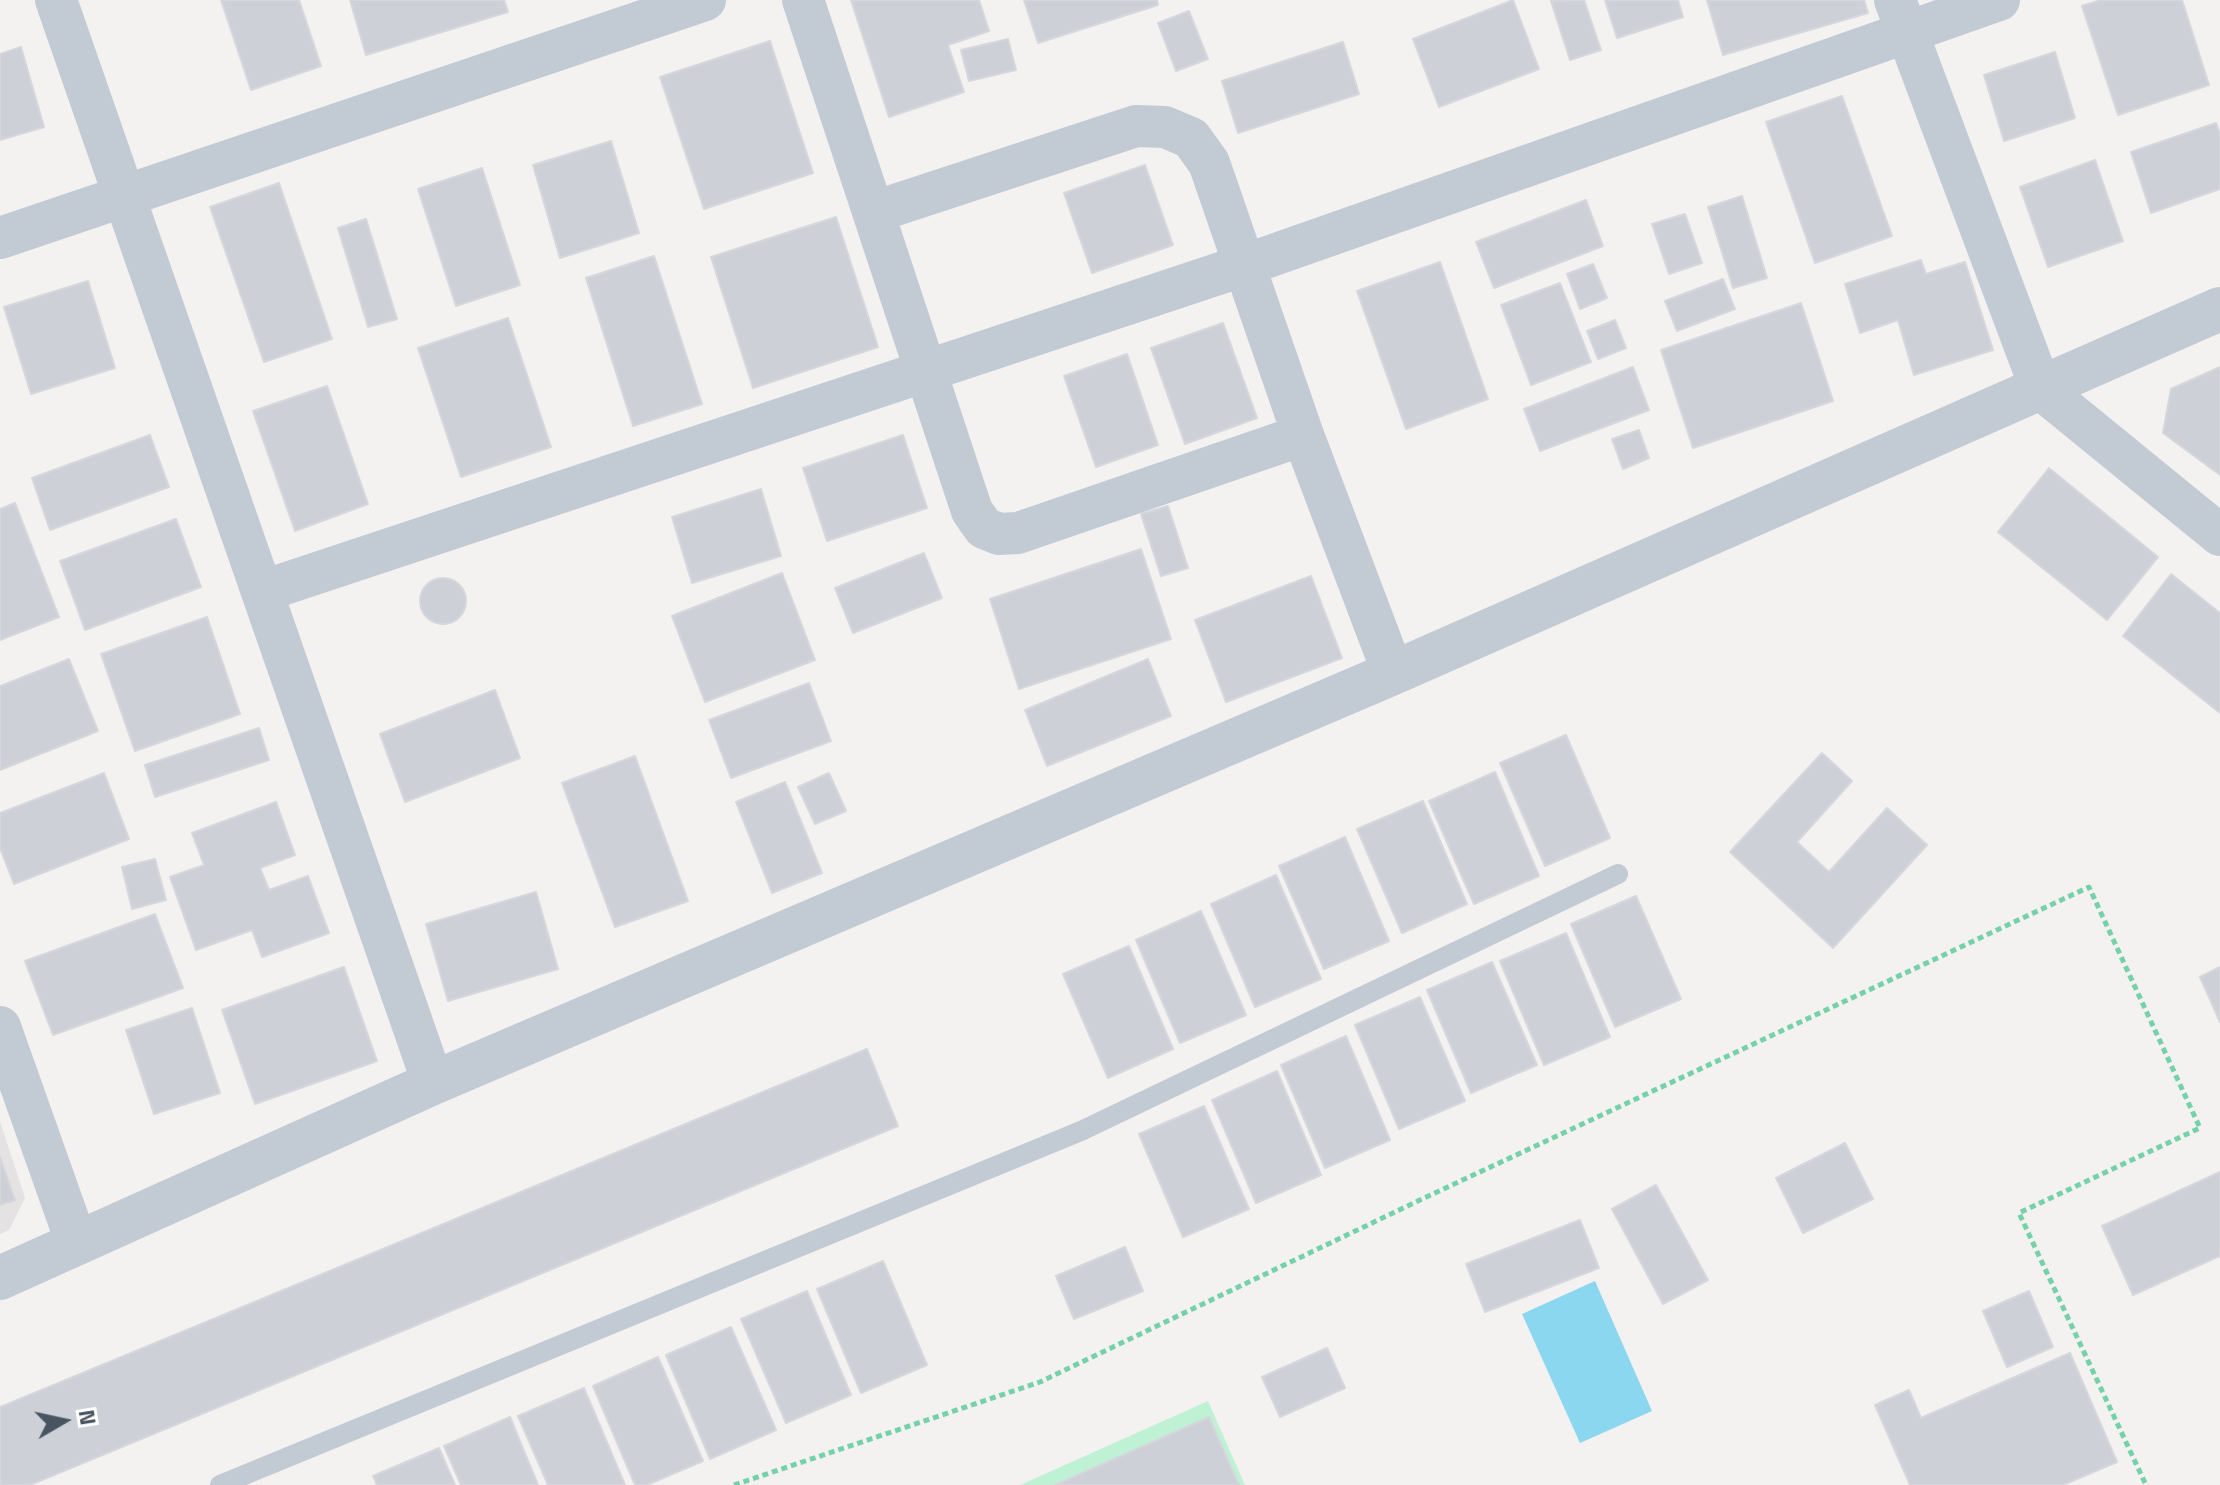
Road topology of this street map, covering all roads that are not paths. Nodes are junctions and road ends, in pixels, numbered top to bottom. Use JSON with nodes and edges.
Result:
{"nodes":[{"id":1,"x":56,"y":0,"type":"edge"},
{"id":2,"x":705,"y":0,"type":"edge"},
{"id":3,"x":803,"y":0,"type":"edge"},
{"id":4,"x":1999,"y":0,"type":"edge"},
{"id":5,"x":1901,"y":16,"type":"edge"},
{"id":6,"x":126,"y":197,"type":"junction"},
{"id":7,"x":874,"y":212,"type":"junction"},
{"id":8,"x":0,"y":238,"type":"edge"},
{"id":9,"x":1245,"y":265,"type":"junction"},
{"id":10,"x":2220,"y":309,"type":"edge"},
{"id":11,"x":925,"y":370,"type":"junction"},
{"id":12,"x":2041,"y":389,"type":"junction"},
{"id":13,"x":1303,"y":435,"type":"junction"},
{"id":14,"x":2220,"y":535,"type":"edge"},
{"id":15,"x":263,"y":591,"type":"junction"},
{"id":16,"x":1393,"y":673,"type":"junction"},
{"id":17,"x":1618,"y":874,"type":"dead end"},
{"id":18,"x":0,"y":1027,"type":"edge"},
{"id":19,"x":433,"y":1083,"type":"junction"},
{"id":20,"x":77,"y":1244,"type":"junction"},
{"id":21,"x":0,"y":1278,"type":"edge"},
{"id":22,"x":220,"y":1485,"type":"edge"}],
"edges":[{"from":1,"to":6,"type":"street"},
{"from":2,"to":6,"type":"street"},
{"from":3,"to":7,"type":"street"},
{"from":4,"to":5,"type":"street"},
{"from":5,"to":9,"type":"street"},
{"from":5,"to":12,"type":"street"},
{"from":6,"to":8,"type":"street"},
{"from":6,"to":15,"type":"street"},
{"from":7,"to":9,"type":"street"},
{"from":7,"to":11,"type":"street"},
{"from":9,"to":11,"type":"street"},
{"from":9,"to":13,"type":"street"},
{"from":10,"to":12,"type":"street"},
{"from":11,"to":13,"type":"street"},
{"from":11,"to":15,"type":"street"},
{"from":12,"to":14,"type":"street"},
{"from":12,"to":16,"type":"street"},
{"from":13,"to":16,"type":"street"},
{"from":15,"to":19,"type":"street"},
{"from":16,"to":19,"type":"street"},
{"from":17,"to":22,"type":"lane"},
{"from":18,"to":20,"type":"street"},
{"from":19,"to":20,"type":"street"},
{"from":20,"to":21,"type":"street"}]}
